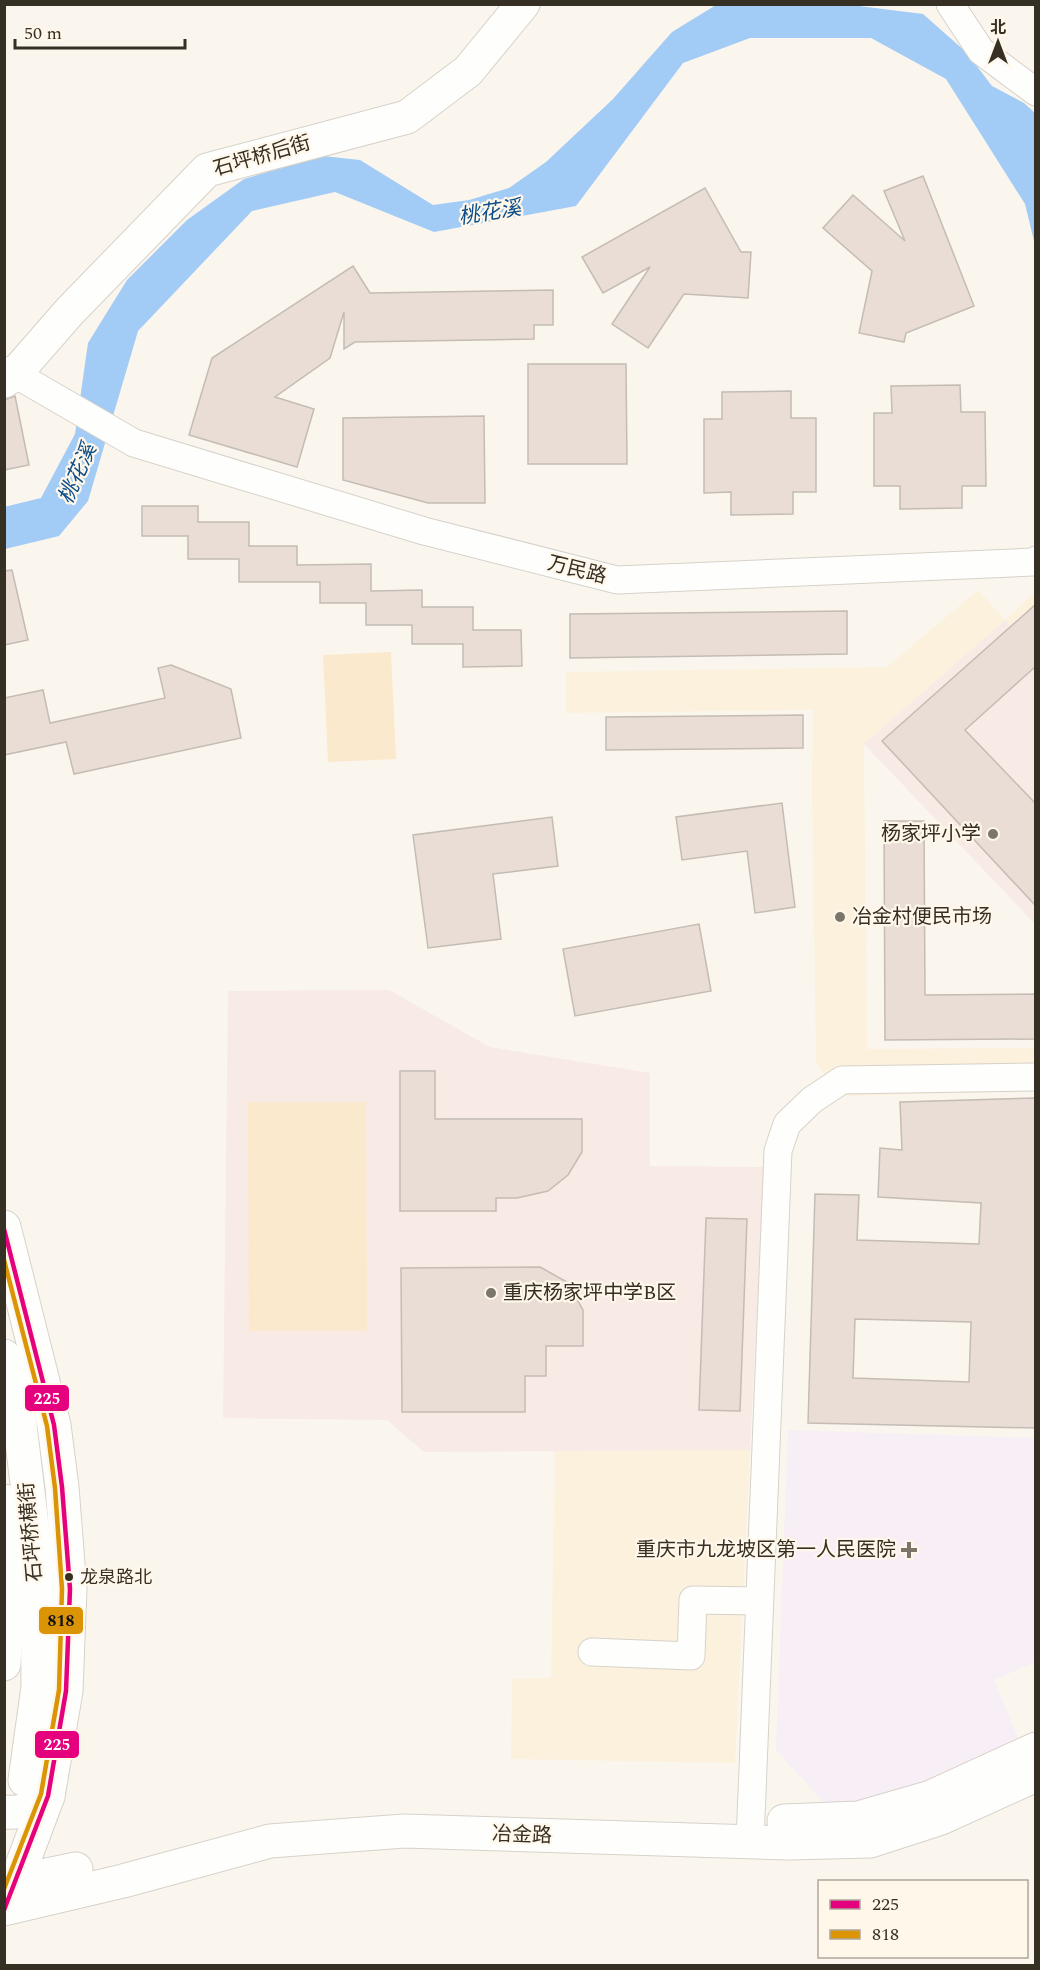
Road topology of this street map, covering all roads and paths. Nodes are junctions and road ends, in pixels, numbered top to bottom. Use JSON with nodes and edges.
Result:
{"nodes":[{"id":1,"x":950,"y":4,"type":"edge"},
{"id":2,"x":521,"y":5,"type":"edge"},
{"id":3,"x":1035,"y":92,"type":"edge"},
{"id":4,"x":13,"y":377,"type":"edge"},
{"id":5,"x":1035,"y":560,"type":"edge"},
{"id":6,"x":1035,"y":1077,"type":"edge"},
{"id":7,"x":4,"y":1227,"type":"edge"},
{"id":8,"x":4,"y":1356,"type":"edge"},
{"id":9,"x":4,"y":1501,"type":"edge"},
{"id":10,"x":759,"y":1601,"type":"junction"},
{"id":11,"x":592,"y":1652,"type":"dead end"},
{"id":12,"x":4,"y":1664,"type":"edge"},
{"id":13,"x":1035,"y":1749,"type":"edge"},
{"id":14,"x":1035,"y":1775,"type":"edge"},
{"id":15,"x":36,"y":1788,"type":"junction"},
{"id":16,"x":4,"y":1812,"type":"edge"},
{"id":17,"x":750,"y":1831,"type":"junction"},
{"id":18,"x":7,"y":1899,"type":"edge"}],
"edges":[{"from":1,"to":3,"type":"street"},
{"from":2,"to":4,"type":"main road","name":"石坪桥后街"},
{"from":4,"to":5,"type":"street","name":"万民路"},
{"from":6,"to":10,"type":"street"},
{"from":7,"to":15,"type":"main road"},
{"from":8,"to":15,"type":"main road","name":"石坪桥横街"},
{"from":9,"to":12,"type":"main road","name":"石坪桥横街"},
{"from":10,"to":11,"type":"street"},
{"from":10,"to":17,"type":"street"},
{"from":13,"to":17,"type":"main road","name":"冶金路"},
{"from":14,"to":17,"type":"main road","name":"冶金路"},
{"from":15,"to":16,"type":"main road"},
{"from":15,"to":18,"type":"main road"},
{"from":17,"to":18,"type":"main road","name":"冶金路"}]}
